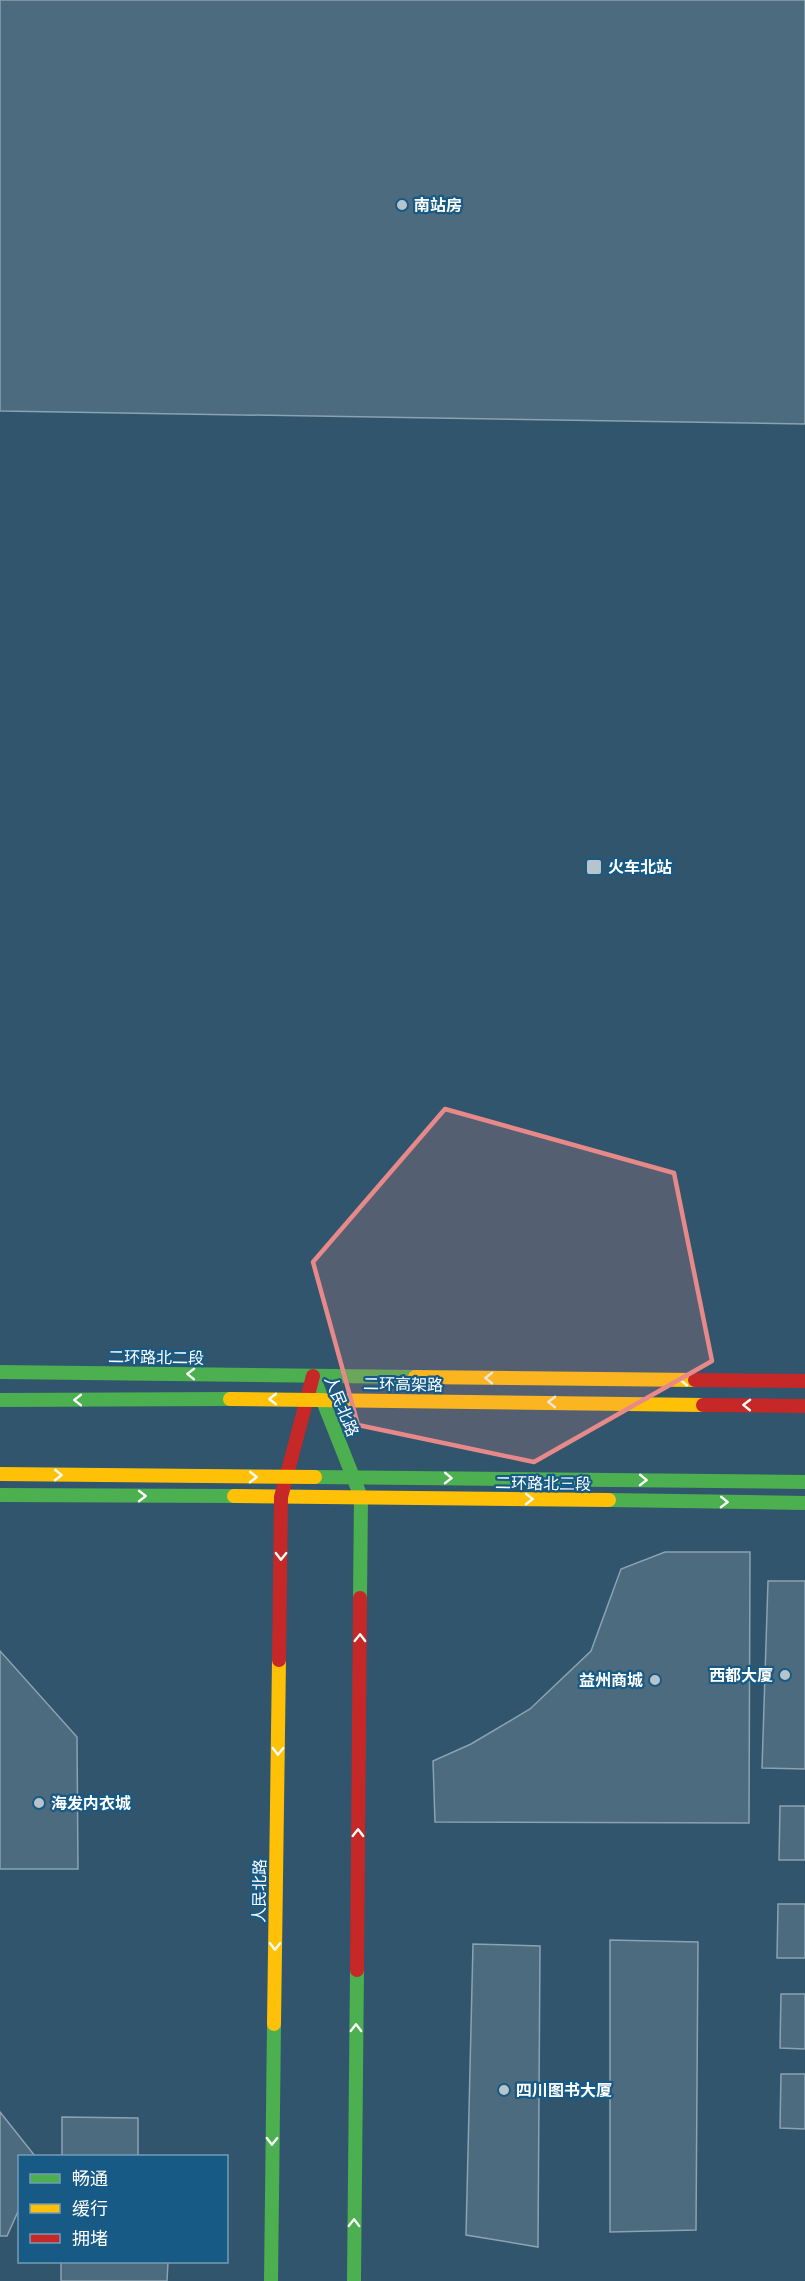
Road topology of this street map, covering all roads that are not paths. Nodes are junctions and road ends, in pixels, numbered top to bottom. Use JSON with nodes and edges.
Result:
{"nodes":[{"id":1,"x":0,"y":1372,"type":"edge"},
{"id":2,"x":313,"y":1376,"type":"junction"},
{"id":3,"x":805,"y":1381,"type":"edge"},
{"id":4,"x":0,"y":1400,"type":"edge"},
{"id":5,"x":805,"y":1406,"type":"edge"},
{"id":6,"x":0,"y":1474,"type":"edge"},
{"id":7,"x":805,"y":1482,"type":"edge"},
{"id":8,"x":0,"y":1495,"type":"edge"},
{"id":9,"x":281,"y":1497,"type":"junction"},
{"id":10,"x":361,"y":1497,"type":"junction"},
{"id":11,"x":805,"y":1503,"type":"edge"},
{"id":12,"x":270,"y":2281,"type":"edge"},
{"id":13,"x":354,"y":2281,"type":"edge"}],
"edges":[{"from":2,"to":1,"type":"main road","name":"二环路北二段","one_way":true},
{"from":3,"to":2,"type":"main road","one_way":true},
{"from":2,"to":9,"type":"main road","name":"人民北路"},
{"from":2,"to":10,"type":"main road","name":"人民北路"},
{"from":5,"to":4,"type":"main road","name":"二环高架路","one_way":true,"bridge":true},
{"from":6,"to":7,"type":"main road","one_way":true,"bridge":true},
{"from":8,"to":9,"type":"main road","one_way":true},
{"from":9,"to":10,"type":"main road","name":"二环路北三段"},
{"from":9,"to":12,"type":"main road","name":"人民北路","one_way":true},
{"from":10,"to":11,"type":"main road","name":"二环路北三段","one_way":true},
{"from":13,"to":10,"type":"main road","name":"人民北路","one_way":true}]}
